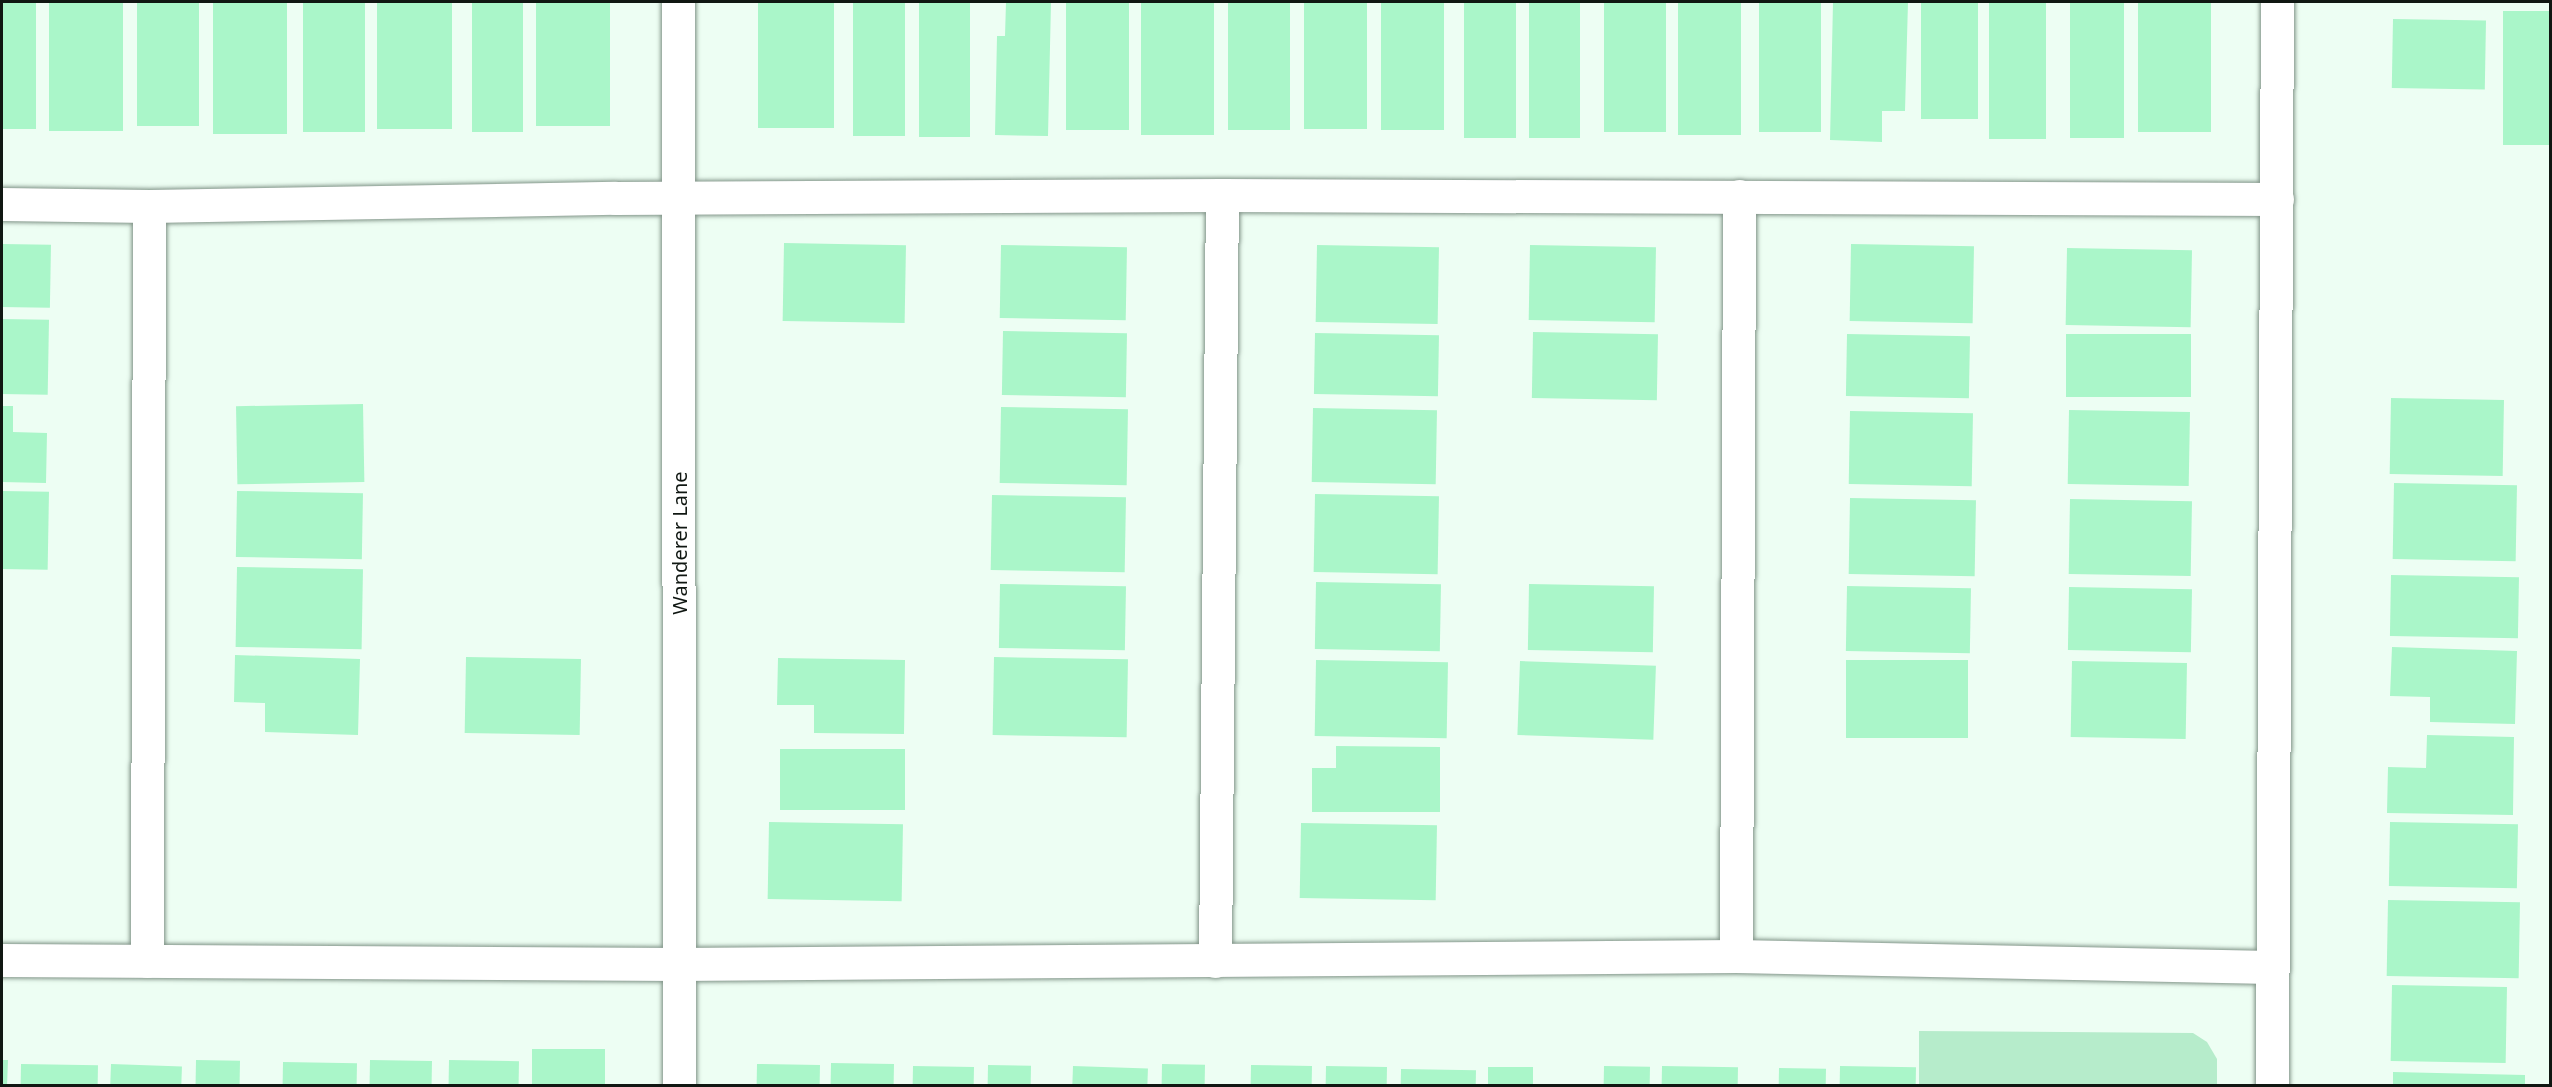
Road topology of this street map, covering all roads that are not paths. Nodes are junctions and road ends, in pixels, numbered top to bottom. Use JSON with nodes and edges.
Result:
{"nodes":[{"id":1,"x":678,"y":2,"type":"edge"},
{"id":2,"x":2277,"y":2,"type":"edge"},
{"id":3,"x":1222,"y":195,"type":"junction"},
{"id":4,"x":1739,"y":196,"type":"junction"},
{"id":5,"x":679,"y":198,"type":"junction"},
{"id":6,"x":2277,"y":199,"type":"junction"},
{"id":7,"x":2,"y":204,"type":"edge"},
{"id":8,"x":149,"y":206,"type":"junction"},
{"id":9,"x":1736,"y":956,"type":"junction"},
{"id":10,"x":2,"y":960,"type":"edge"},
{"id":11,"x":147,"y":961,"type":"junction"},
{"id":12,"x":1215,"y":961,"type":"junction"},
{"id":13,"x":678,"y":964,"type":"junction"},
{"id":14,"x":2271,"y":967,"type":"junction"},
{"id":15,"x":679,"y":1086,"type":"edge"},
{"id":16,"x":2272,"y":1086,"type":"edge"}],
"edges":[{"from":1,"to":5,"type":"street","name":"Wanderer Lane"},
{"from":2,"to":6,"type":"street"},
{"from":3,"to":4,"type":"street"},
{"from":3,"to":5,"type":"street"},
{"from":3,"to":12,"type":"street"},
{"from":4,"to":6,"type":"street"},
{"from":4,"to":9,"type":"street"},
{"from":5,"to":8,"type":"street"},
{"from":5,"to":13,"type":"street","name":"Wanderer Lane"},
{"from":6,"to":14,"type":"street"},
{"from":7,"to":8,"type":"street"},
{"from":8,"to":11,"type":"street"},
{"from":9,"to":12,"type":"street"},
{"from":9,"to":14,"type":"street"},
{"from":10,"to":11,"type":"street"},
{"from":11,"to":13,"type":"street"},
{"from":12,"to":13,"type":"street"},
{"from":13,"to":15,"type":"street","name":"Wanderer Lane"},
{"from":14,"to":16,"type":"street"}]}
